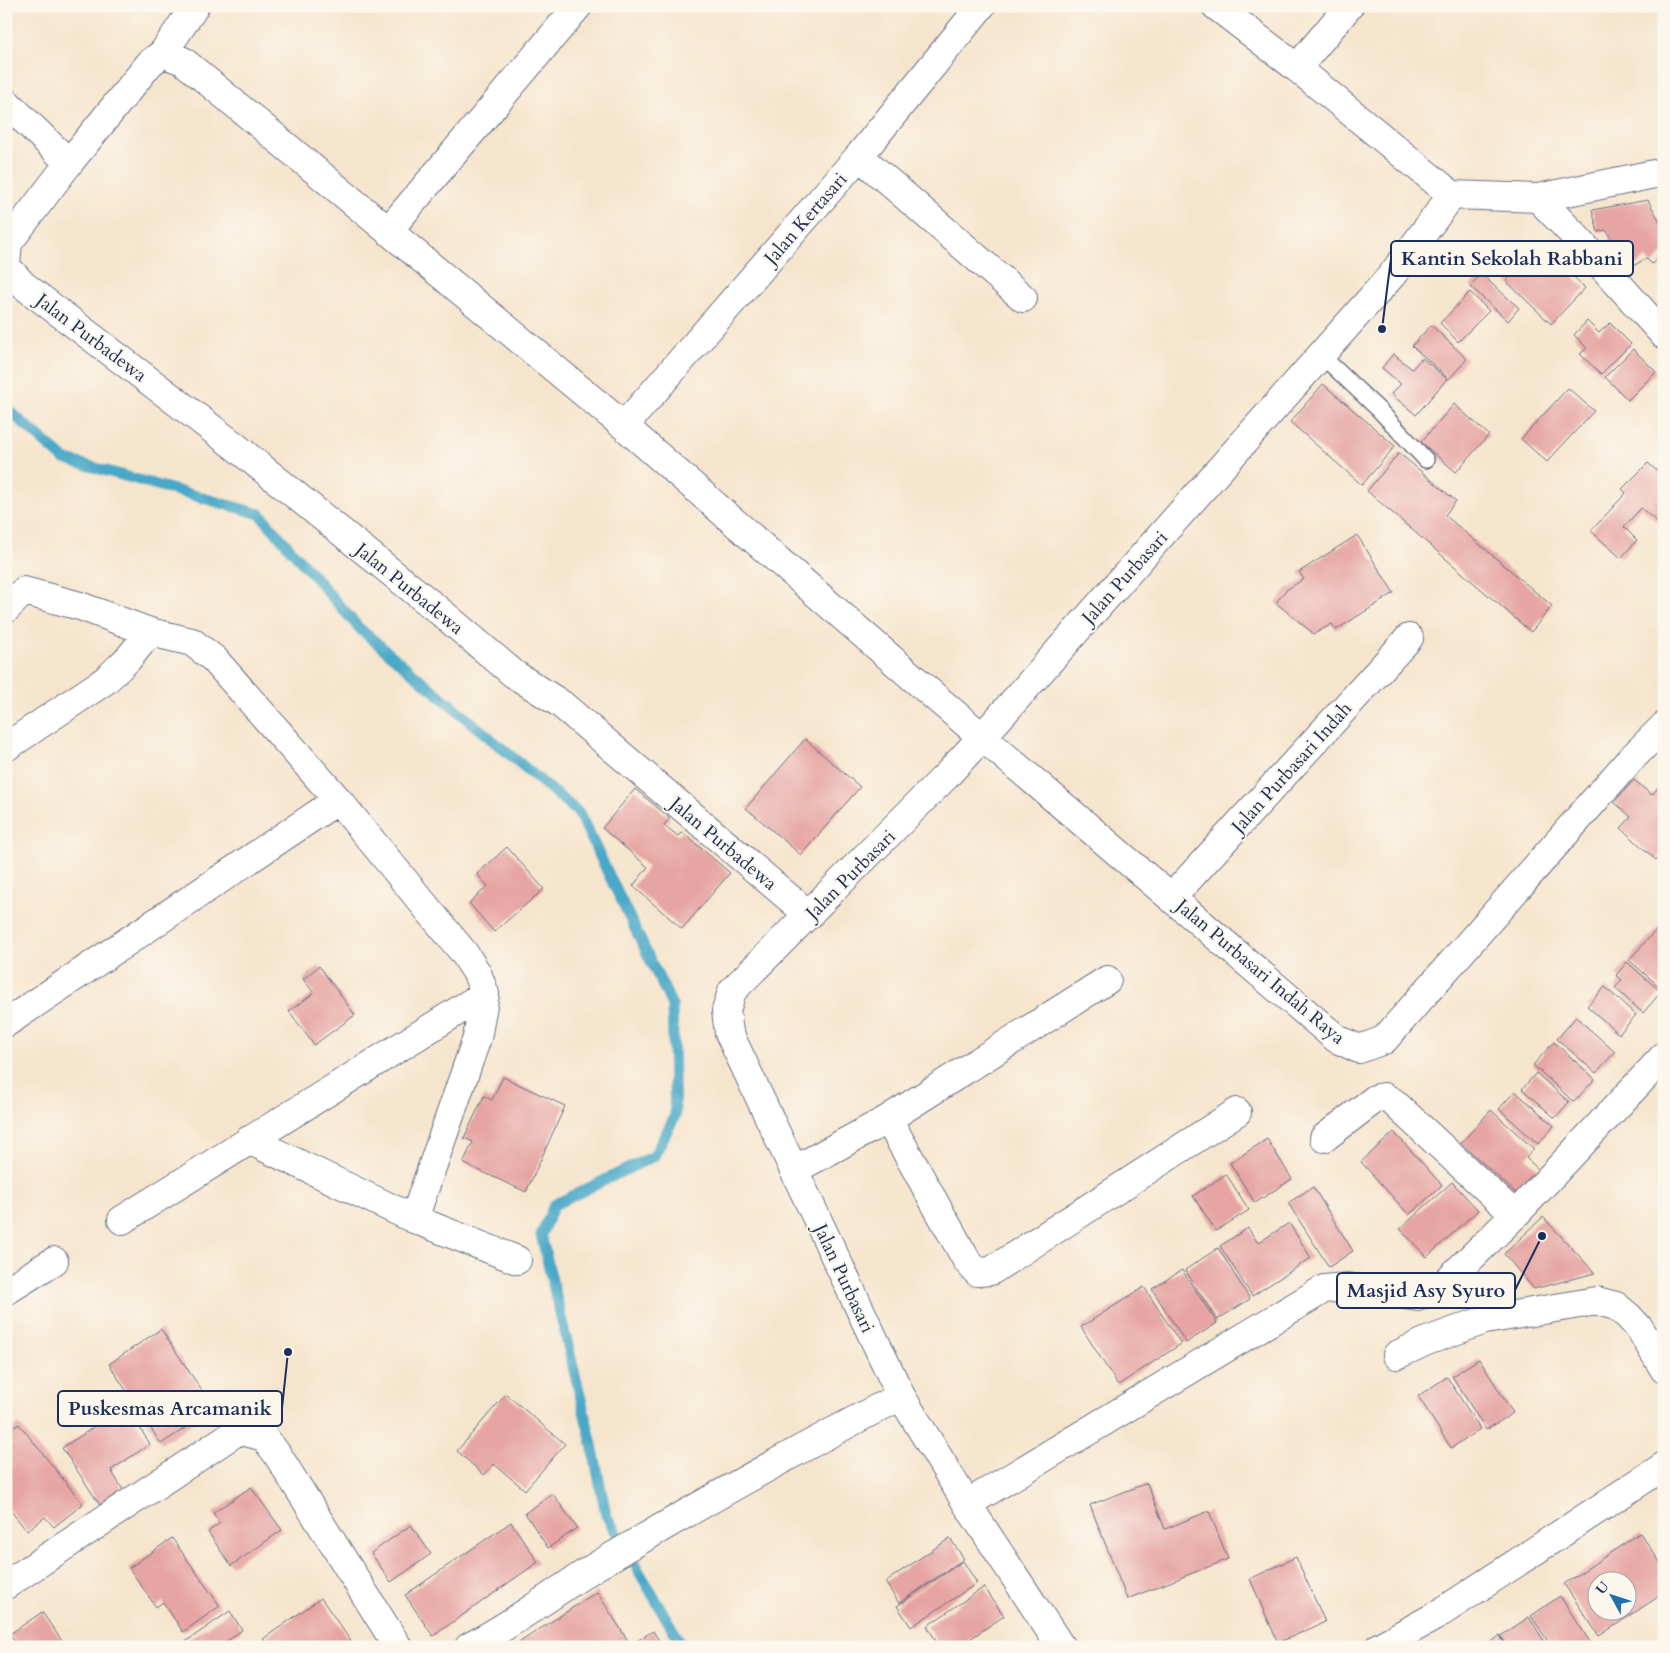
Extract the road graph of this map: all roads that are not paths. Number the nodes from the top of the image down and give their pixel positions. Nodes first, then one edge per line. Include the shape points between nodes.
1 (195, 6) edge
2 (578, 6) edge
3 (981, 6) edge
4 (1216, 6) edge
5 (1349, 6) edge
6 (163, 53) junction
7 (1297, 68) junction
8 (6, 102) edge
9 (859, 156) junction
10 (69, 163) junction
11 (1664, 172) edge
12 (1452, 196) junction
13 (1538, 198) junction
14 (388, 231) junction
15 (6, 265) edge
16 (1023, 298) dead end
17 (1664, 334) edge
18 (1321, 356) junction
19 (624, 426) junction
20 (1426, 460) dead end
21 (12, 592) edge
22 (150, 632) junction
23 (1409, 638) dead end
24 (1664, 726) edge
25 (983, 736) junction
26 (6, 747) edge
27 (338, 800) junction
28 (1172, 897) junction
29 (809, 915) junction
30 (1107, 980) dead end
31 (485, 994) junction
32 (6, 1023) edge
33 (1664, 1056) edge
34 (1237, 1112) dead end
35 (888, 1119) junction
36 (1324, 1138) dead end
37 (249, 1140) junction
38 (794, 1170) junction
39 (1515, 1215) junction
40 (414, 1219) junction
41 (122, 1220) dead end
42 (517, 1260) dead end
43 (54, 1261) dead end
44 (6, 1291) edge
45 (1397, 1355) dead end
46 (1664, 1368) edge
47 (901, 1396) junction
48 (1664, 1466) edge
49 (967, 1504) junction
50 (6, 1585) edge
51 (398, 1647) edge
52 (469, 1647) edge
53 (1061, 1647) edge
54 (1379, 1647) edge

1 - 6 street, Jalan Purbadewa
2 - 14 street
3 - 9 street, Jalan Kertasari
4 - 7 street
5 - 7 street
6 - 10 street, Jalan Purbadewa via 150,63
6 - 14 street, Jalan Purbasari Indah Raya via 183,61
7 - 12 street
8 - 10 street
9 - 16 street
9 - 19 street, Jalan Kertasari
10 - 15 street, Jalan Purbadewa via 8,243
11 - 13 street
12 - 13 street
12 - 18 street, Jalan Purbasari via 1392,275
13 - 17 street
14 - 19 street, Jalan Purbasari Indah Raya
15 - 29 street, Jalan Purbadewa via 23,286 236,447 514,674 562,704
18 - 20 lane
18 - 25 street, Jalan Purbasari
19 - 25 street, Jalan Purbasari Indah Raya
21 - 22 street via 80,606
22 - 26 street via 106,680
22 - 27 street via 192,642 214,659
23 - 28 street, Jalan Purbasari Indah
24 - 28 street, Jalan Purbasari Indah Raya via 1629,761 1384,1040 1360,1049 1337,1039
25 - 28 street, Jalan Purbasari Indah Raya
25 - 29 street, Jalan Purbasari
27 - 31 street via 464,953
27 - 32 street
29 - 38 street, Jalan Purbasari via 732,990 726,1011 729,1033
30 - 35 street
31 - 37 street
31 - 40 street via 477,1038
33 - 39 street
34 - 35 street via 991,1271 978,1272 967,1261
35 - 38 street
36 - 39 street via 1375,1099 1384,1097
37 - 40 street
37 - 41 street
38 - 47 street, Jalan Purbasari
39 - 49 street via 1443,1285 1418,1297 1347,1287 1324,1289
40 - 42 street
43 - 44 street
45 - 46 street via 1485,1320 1598,1301 1616,1306 1628,1316
47 - 49 street, Jalan Purbasari
47 - 52 street via 660,1529
48 - 54 street via 1434,1617
49 - 53 street, Jalan Purbasari
50 - 51 street via 239,1430 264,1437 273,1448

